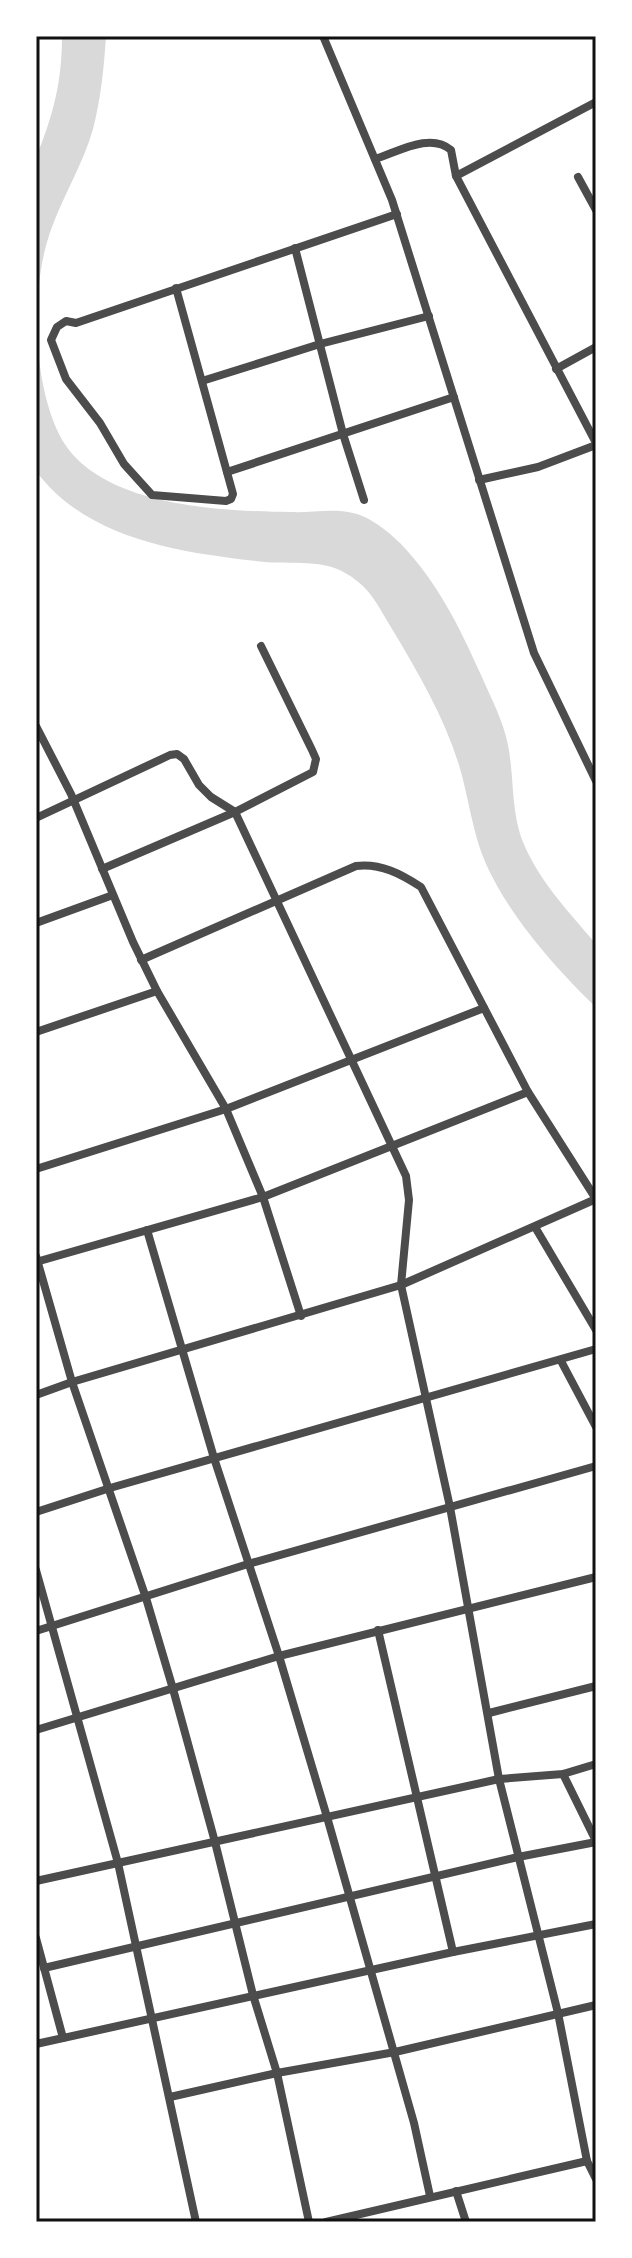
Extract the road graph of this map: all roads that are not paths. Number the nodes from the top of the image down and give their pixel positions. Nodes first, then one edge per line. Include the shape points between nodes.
1 (323, 36) edge
2 (596, 102) edge
3 (375, 159) junction
4 (456, 176) junction
5 (578, 177) dead end
6 (596, 210) edge
7 (397, 214) junction
8 (295, 248) junction
9 (176, 288) junction
10 (429, 316) junction
11 (320, 344) junction
12 (596, 347) edge
13 (556, 369) junction
14 (202, 381) junction
15 (454, 397) junction
16 (343, 434) junction
17 (596, 444) edge
18 (227, 472) junction
19 (479, 480) junction
20 (364, 500) dead end
21 (261, 646) dead end
22 (36, 726) edge
23 (596, 781) edge
24 (74, 802) junction
25 (235, 812) junction
26 (36, 818) edge
27 (102, 869) junction
28 (113, 895) junction
29 (277, 900) junction
30 (36, 923) edge
31 (141, 960) junction
32 (157, 991) junction
33 (484, 1008) junction
34 (36, 1032) edge
35 (351, 1060) junction
36 (528, 1092) junction
37 (226, 1109) junction
38 (391, 1145) junction
39 (36, 1169) edge
40 (263, 1197) junction
41 (535, 1227) junction
42 (147, 1230) junction
43 (37, 1260) edge
44 (401, 1285) junction
45 (301, 1316) junction
46 (596, 1330) edge
47 (184, 1348) junction
48 (596, 1349) edge
49 (561, 1361) junction
50 (72, 1382) junction
51 (36, 1395) edge
52 (428, 1398) junction
53 (596, 1427) edge
54 (214, 1458) junction
55 (596, 1466) edge
56 (110, 1488) junction
57 (450, 1507) junction
58 (36, 1512) edge
59 (248, 1564) junction
60 (36, 1570) edge
61 (596, 1577) edge
62 (146, 1598) junction
63 (467, 1609) junction
64 (53, 1626) junction
65 (378, 1630) junction
66 (36, 1631) edge
67 (279, 1656) junction
68 (596, 1686) edge
69 (173, 1689) junction
70 (489, 1713) junction
71 (76, 1716) junction
72 (36, 1730) edge
73 (596, 1764) edge
74 (563, 1774) junction
75 (499, 1779) junction
76 (416, 1797) junction
77 (327, 1817) junction
78 (596, 1841) edge
79 (215, 1842) junction
80 (518, 1857) junction
81 (118, 1863) junction
82 (435, 1878) junction
83 (36, 1881) edge
84 (349, 1897) junction
85 (235, 1924) junction
86 (596, 1924) edge
87 (537, 1935) junction
88 (36, 1938) edge
89 (137, 1945) junction
90 (453, 1952) junction
91 (44, 1968) junction
92 (370, 1971) junction
93 (253, 1995) junction
94 (596, 2005) edge
95 (558, 2013) junction
96 (153, 2017) junction
97 (63, 2038) junction
98 (36, 2044) edge
99 (395, 2052) junction
100 (277, 2073) junction
101 (170, 2097) junction
102 (587, 2161) junction
103 (596, 2179) edge
104 (456, 2191) junction
105 (430, 2196) junction
106 (196, 2222) edge
107 (309, 2222) edge
108 (326, 2222) edge
109 (466, 2222) edge

1 - 3 street
2 - 4 street
3 - 4 street via 436,141 451,150
3 - 7 street
4 - 13 street
5 - 6 street
7 - 8 street
7 - 10 street
8 - 9 street
8 - 11 street
9 - 14 street
9 - 18 street via 76,323 66,321 51,340 66,379 124,464 152,495 226,501 233,494
10 - 11 street
10 - 15 street
11 - 14 street
11 - 16 street
12 - 13 street
13 - 17 street
14 - 18 street
15 - 16 street
15 - 19 street
16 - 18 street
16 - 20 street
17 - 19 street via 538,467
19 - 23 street via 534,653
21 - 25 street via 316,766
22 - 24 street
24 - 25 street via 177,754 205,791
24 - 26 street
24 - 27 street
25 - 27 street
25 - 29 street
27 - 28 street
28 - 30 street
28 - 31 street
29 - 31 street
29 - 33 street via 356,866 368,864 400,874 421,887
29 - 35 street
31 - 32 street
32 - 34 street
32 - 37 street
33 - 35 street
33 - 36 street
35 - 37 street
35 - 38 street
36 - 38 street
36 - 41 street via 596,1199
37 - 39 street
37 - 40 street
38 - 40 street
38 - 44 street via 409,1192
40 - 42 street
40 - 45 street
41 - 44 street
41 - 46 street
42 - 43 street
42 - 47 street
43 - 50 street
44 - 45 street
44 - 52 street
45 - 47 street
47 - 50 street
47 - 54 street
48 - 49 street
49 - 52 street
49 - 53 street
50 - 51 street
50 - 56 street
52 - 54 street
52 - 57 street
54 - 56 street
54 - 59 street
55 - 57 street
56 - 58 street
56 - 62 street
57 - 59 street
57 - 63 street
59 - 62 street
59 - 67 street
60 - 64 street
61 - 63 street
62 - 64 street
62 - 69 street
63 - 65 street
63 - 70 street
64 - 66 street
64 - 71 street
65 - 67 street
65 - 76 street
67 - 69 street
67 - 77 street
68 - 70 street
69 - 71 street
69 - 79 street
70 - 75 street
71 - 72 street
71 - 81 street
73 - 74 street
74 - 75 street
74 - 78 street
75 - 76 street
75 - 80 street
76 - 77 street
76 - 82 street
77 - 79 street
77 - 84 street
78 - 80 street
79 - 81 street
79 - 85 street
80 - 82 street
80 - 87 street
81 - 83 street
81 - 89 street
82 - 84 street
82 - 90 street
84 - 85 street
84 - 92 street
85 - 89 street
85 - 93 street
86 - 87 street
87 - 90 street
87 - 95 street
88 - 91 street
89 - 91 street
89 - 96 street
90 - 92 street
91 - 97 street
92 - 93 street
92 - 99 street
93 - 96 street
93 - 100 street
94 - 95 street
95 - 99 street
95 - 102 street
96 - 97 street
96 - 101 street
97 - 98 street
99 - 100 street
99 - 105 street
100 - 101 street
100 - 107 street
101 - 106 street
102 - 103 street
102 - 104 street
104 - 105 street
104 - 109 street
105 - 108 street

